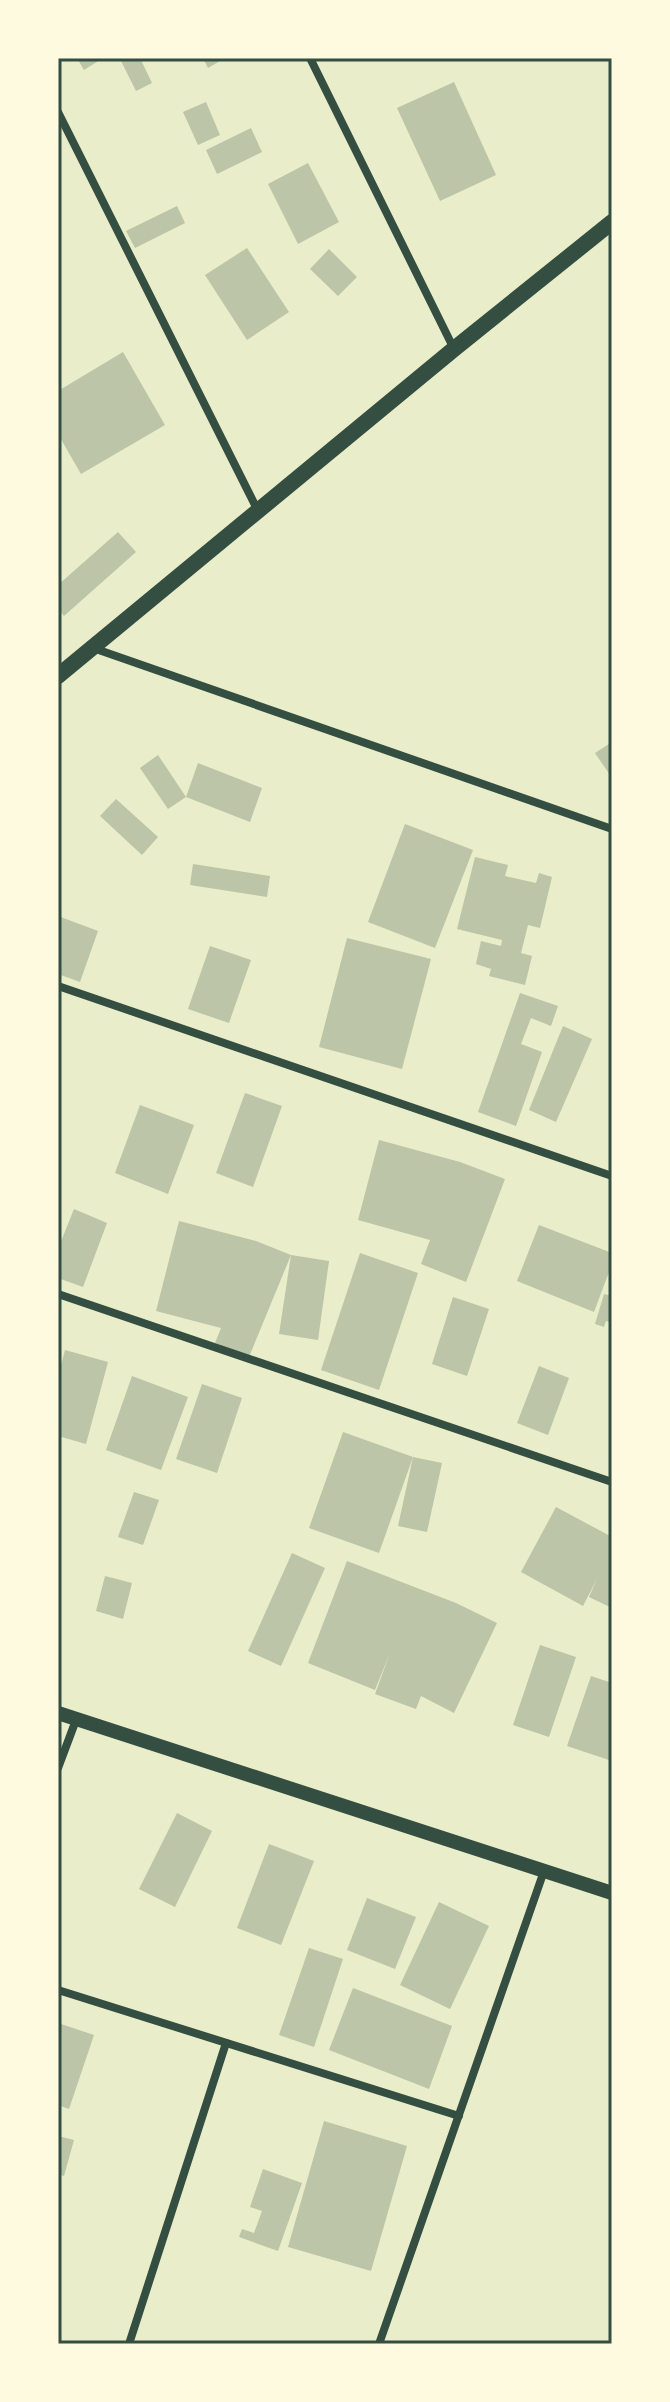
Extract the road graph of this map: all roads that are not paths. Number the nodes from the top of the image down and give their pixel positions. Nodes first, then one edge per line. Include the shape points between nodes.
1 (310, 58) edge
2 (58, 112) edge
3 (612, 222) edge
4 (454, 349) junction
5 (258, 511) junction
6 (92, 648) junction
7 (58, 676) edge
8 (612, 829) edge
9 (58, 986) edge
10 (612, 1176) edge
11 (58, 1294) edge
12 (612, 1482) edge
13 (58, 1713) edge
14 (76, 1720) junction
15 (58, 1768) edge
16 (544, 1871) junction
17 (612, 1893) edge
18 (58, 1990) edge
19 (226, 2043) junction
20 (459, 2116) junction
21 (129, 2344) edge
22 (379, 2344) edge

1 - 4 street
2 - 5 street
3 - 4 main road
4 - 5 main road
5 - 6 main road
6 - 7 main road
6 - 8 street
9 - 10 street
11 - 12 street
13 - 14 street
14 - 15 street
14 - 16 street
16 - 17 street
16 - 20 street
18 - 19 street
19 - 20 street
19 - 21 street
20 - 22 street

